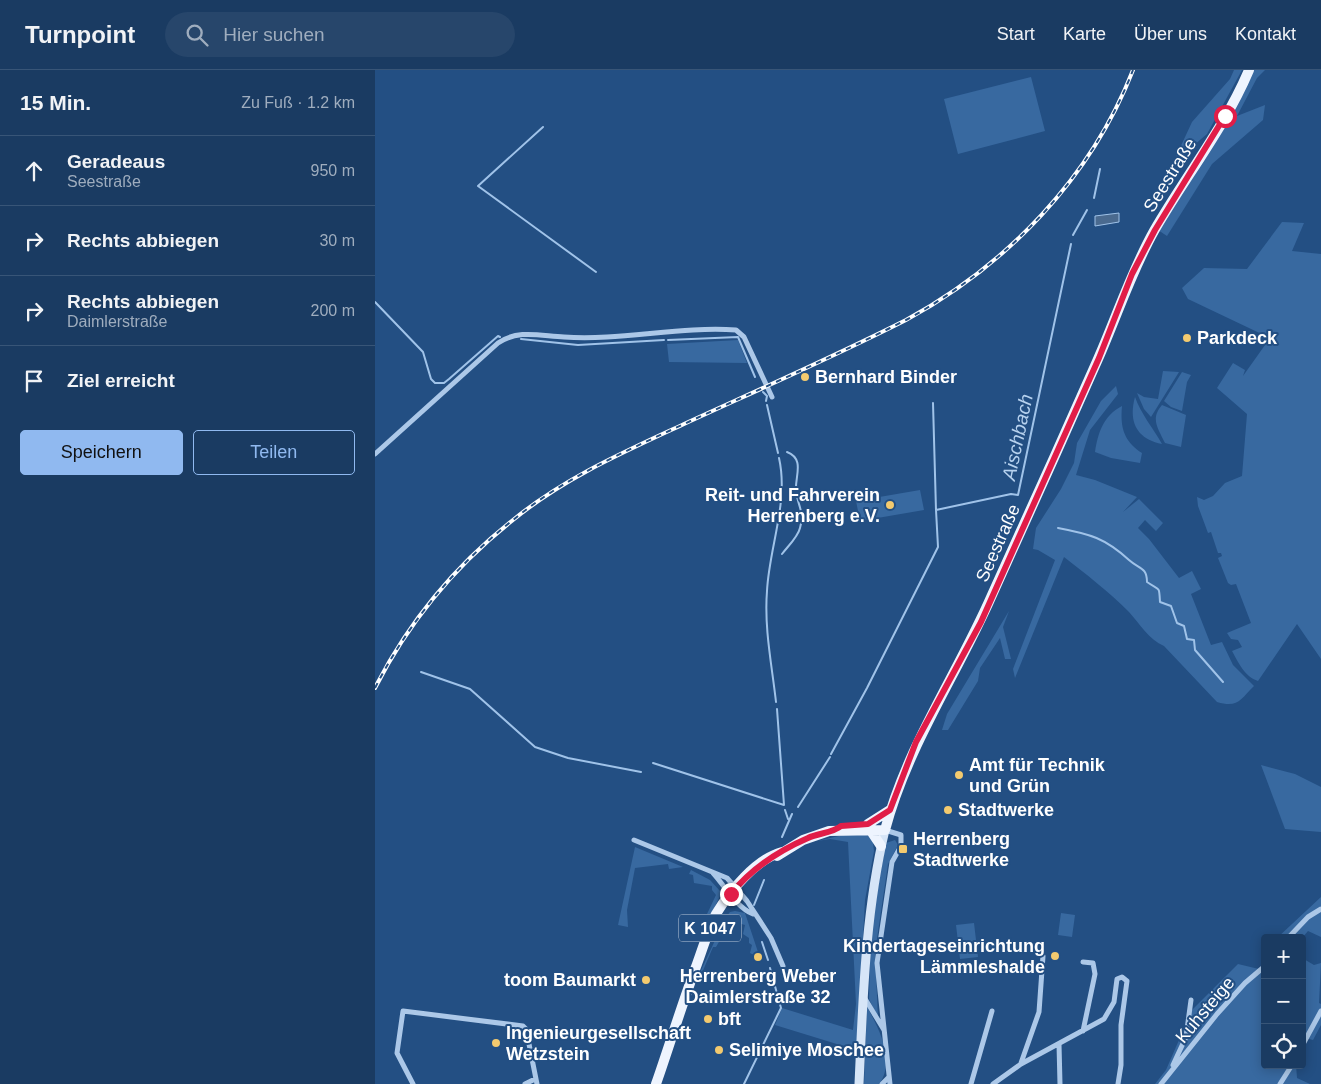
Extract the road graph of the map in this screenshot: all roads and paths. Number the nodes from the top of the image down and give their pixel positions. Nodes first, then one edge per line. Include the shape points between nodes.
1 (1249, 70) edge
2 (772, 396) dead end
3 (375, 454) edge
4 (890, 810) junction
5 (869, 828) junction
6 (885, 830) junction
7 (634, 840) dead end
8 (881, 846) junction
9 (735, 893) junction
10 (1321, 909) edge
11 (1292, 934) edge
12 (1043, 956) dead end
13 (1083, 962) dead end
14 (783, 966) dead end
15 (1261, 969) edge
16 (863, 995) junction
17 (1191, 1000) dead end
18 (992, 1011) dead end
19 (1321, 1011) edge
20 (884, 1030) junction
21 (1083, 1030) junction
22 (1306, 1039) edge
23 (1059, 1044) junction
24 (1021, 1064) junction
25 (1289, 1069) edge
26 (1169, 1075) junction
27 (889, 1077) junction
28 (536, 1082) edge
29 (997, 1083) edge
30 (413, 1084) edge
31 (525, 1084) edge
32 (656, 1084) edge
33 (859, 1084) edge
34 (881, 1084) edge
35 (890, 1084) edge
36 (971, 1084) edge
37 (1060, 1084) edge
38 (1118, 1084) edge
39 (1161, 1084) edge
40 (1280, 1084) edge

1 - 4 main road, Seestraße via 1132,274 1099,358 981,622 916,742
2 - 3 street via 744,337 736,330 587,339 523,334 507,336
4 - 5 main road
4 - 6 main road, Seestraße
5 - 6 main road, K 1047
5 - 8 main road
5 - 9 main road, K 1047 via 816,834 774,854
6 - 8 main road, Seestraße
6 - 20 street via 901,836 901,846 892,862 877,963
7 - 9 street via 723,876
8 - 16 main road, Seestraße via 871,906
9 - 14 street via 771,938
9 - 32 main road, K 1047 via 712,923
10 - 11 street
12 - 24 street via 1039,1012
13 - 21 street via 1093,963 1095,974
15 - 26 street, Kuhsteige via 1217,1014
16 - 20 street
16 - 33 main road, Seestraße
17 - 26 street via 1187,1037
18 - 36 street
19 - 22 street
20 - 27 street
21 - 23 street
21 - 38 street via 1109,1013 1117,980 1125,978
23 - 24 street
23 - 37 street
24 - 29 street
25 - 40 street
26 - 39 street
27 - 34 street
27 - 35 street
28 - 30 street via 523,1026 403,1011 397,1054
28 - 31 street

